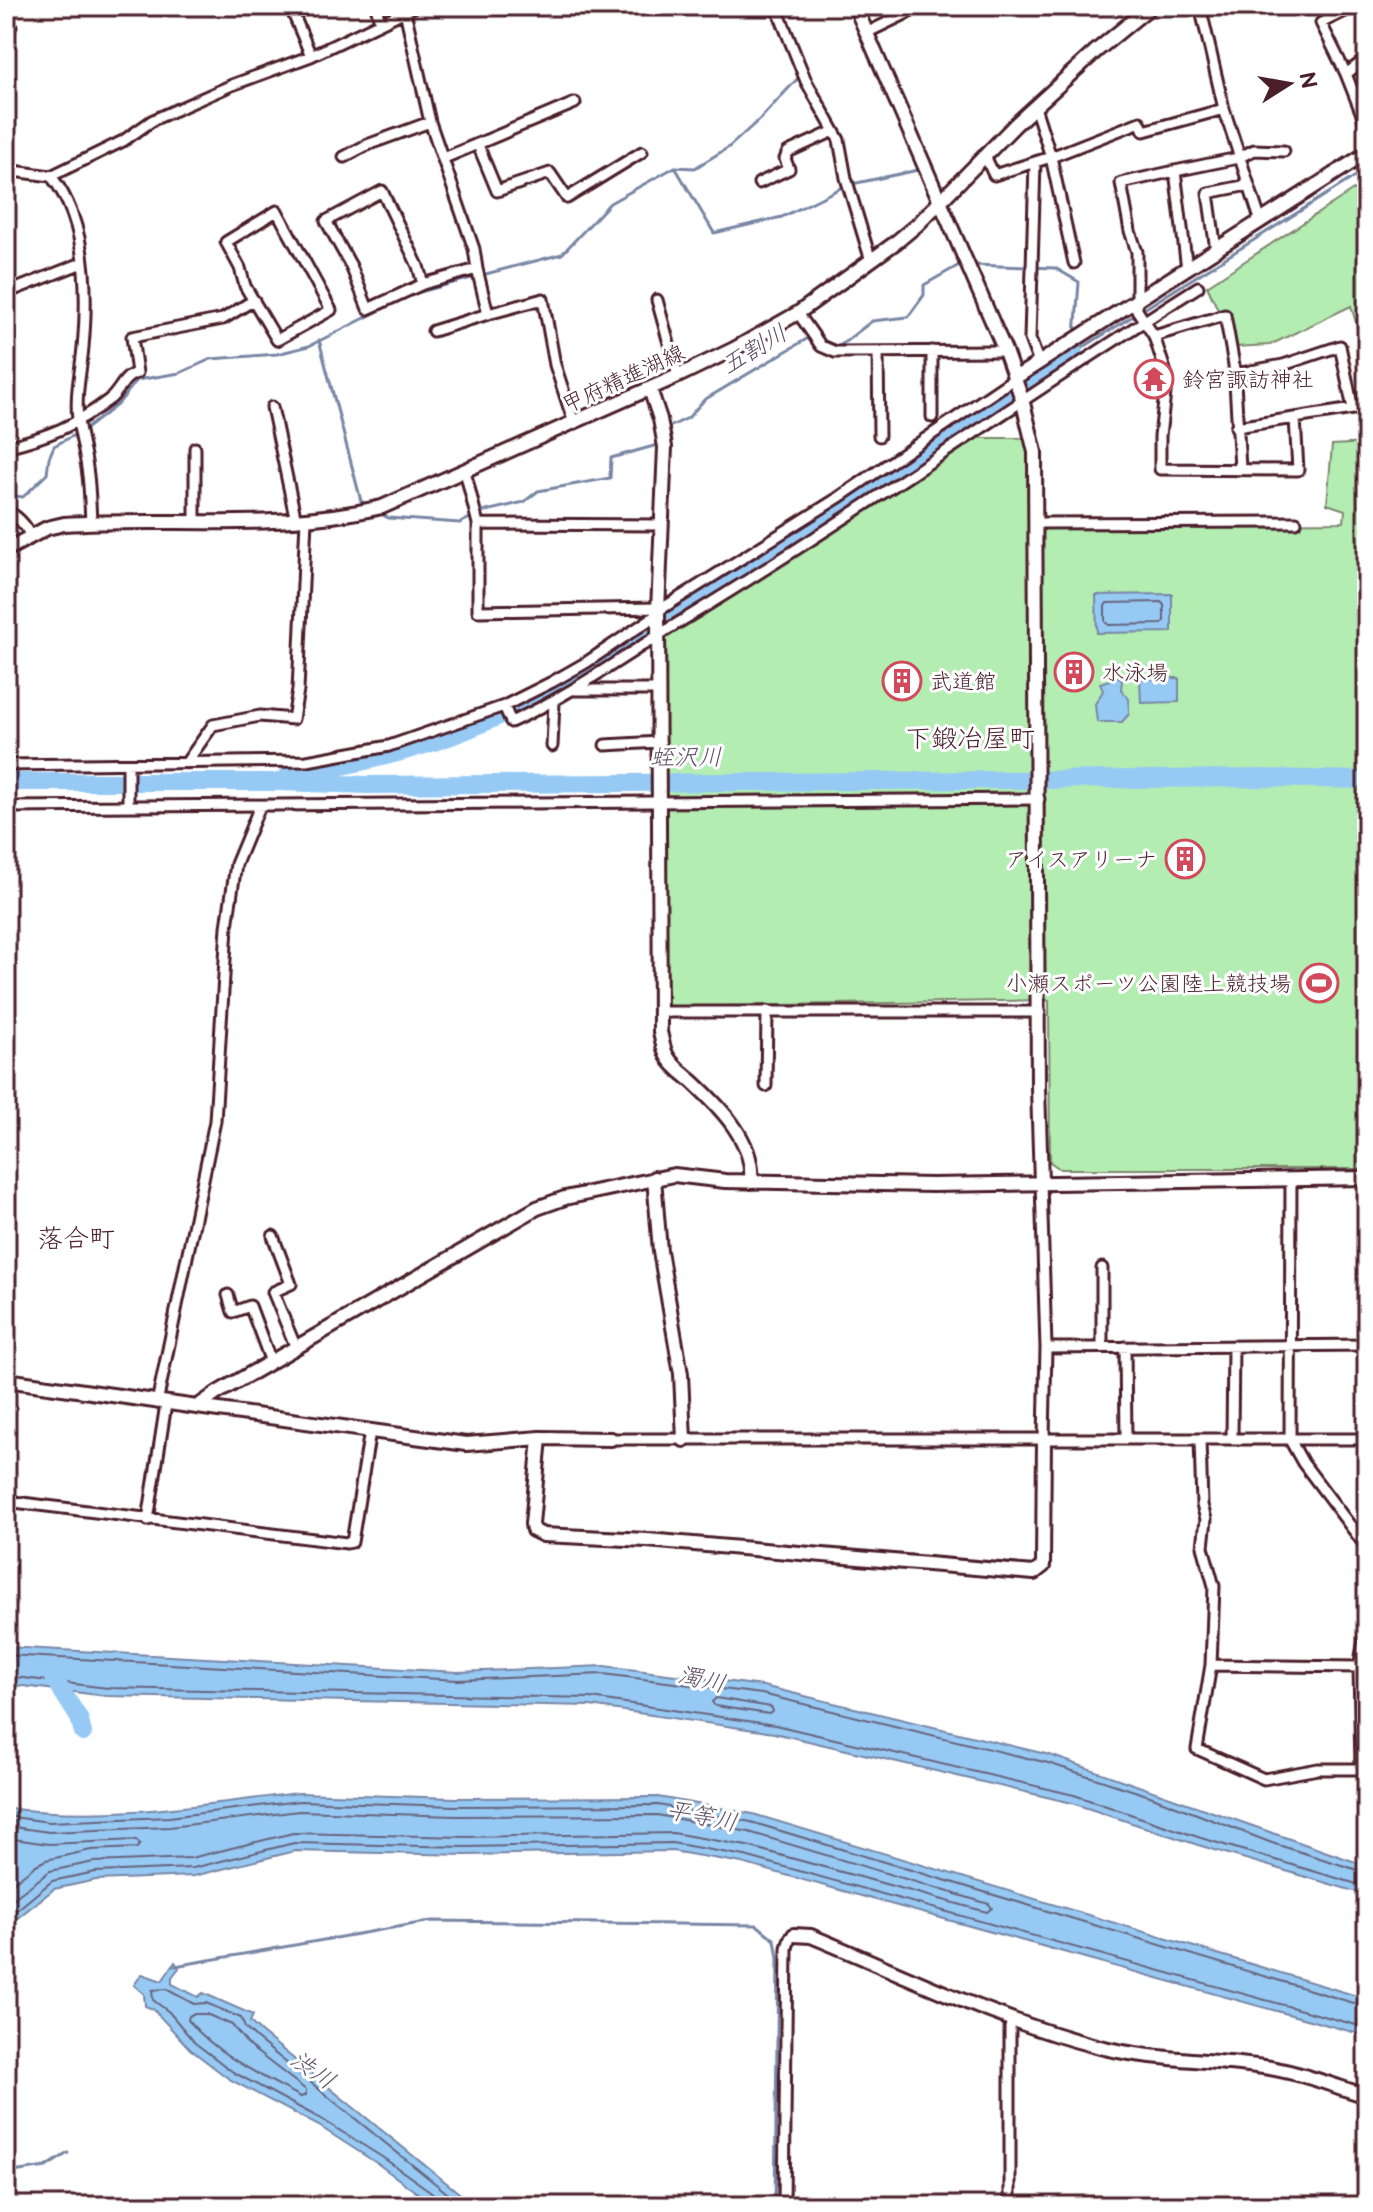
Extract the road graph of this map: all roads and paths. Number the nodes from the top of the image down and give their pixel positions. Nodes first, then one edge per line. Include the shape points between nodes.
1 (290, 6) edge
2 (376, 6) edge
3 (416, 6) edge
4 (776, 6) edge
5 (855, 6) edge
6 (922, 6) edge
7 (1151, 6) edge
8 (1200, 6) edge
9 (1355, 6) edge
10 (405, 11) junction
11 (380, 22) junction
12 (866, 33) junction
13 (311, 56) junction
14 (1367, 58) edge
15 (1346, 74) junction
16 (575, 103) dead end
17 (1035, 107) junction
18 (1224, 109) junction
19 (430, 122) junction
20 (1366, 122) edge
21 (834, 131) junction
22 (478, 145) junction
23 (1284, 151) dead end
24 (642, 152) dead end
25 (1367, 153) edge
26 (985, 156) junction
27 (344, 157) dead end
28 (1051, 157) junction
29 (444, 158) junction
30 (1238, 158) junction
31 (1035, 162) junction
32 (6, 170) edge
33 (1175, 171) junction
34 (51, 176) junction
35 (759, 183) dead end
36 (1248, 185) junction
37 (938, 203) junction
38 (1261, 222) junction
39 (1216, 250) junction
40 (871, 261) junction
41 (82, 263) junction
42 (1074, 263) dead end
43 (477, 269) junction
44 (1187, 269) junction
45 (423, 284) junction
46 (1198, 287) dead end
47 (6, 293) edge
48 (254, 300) junction
49 (657, 300) dead end
50 (1140, 312) junction
51 (798, 313) junction
52 (488, 314) junction
53 (433, 331) dead end
54 (1154, 336) junction
55 (932, 351) junction
56 (1005, 351) junction
57 (878, 352) junction
58 (1039, 363) junction
59 (1235, 374) junction
60 (678, 376) junction
61 (650, 389) junction
62 (1019, 389) junction
63 (272, 407) dead end
64 (932, 417) dead end
65 (1295, 418) junction
66 (78, 421) junction
67 (574, 423) junction
68 (1236, 427) junction
69 (879, 436) dead end
70 (6, 447) edge
71 (195, 448) dead end
72 (1240, 468) junction
73 (465, 471) junction
74 (838, 498) junction
75 (6, 511) edge
76 (850, 515) junction
77 (195, 521) junction
78 (301, 521) junction
79 (1296, 522) dead end
80 (91, 523) junction
81 (477, 523) junction
82 (1037, 523) junction
83 (661, 525) junction
84 (31, 536) junction
85 (6, 550) edge
86 (658, 612) junction
87 (659, 634) junction
88 (575, 690) junction
89 (659, 690) junction
90 (554, 702) junction
91 (504, 706) junction
92 (660, 742) junction
93 (605, 745) dead end
94 (552, 746) dead end
95 (186, 763) junction
96 (6, 765) edge
97 (128, 767) junction
98 (1039, 795) junction
99 (660, 796) junction
100 (128, 802) junction
101 (260, 806) junction
102 (6, 807) edge
103 (767, 1011) junction
104 (659, 1012) junction
105 (1040, 1012) junction
106 (766, 1086) dead end
107 (654, 1178) junction
108 (1367, 1178) edge
109 (1291, 1179) junction
110 (751, 1182) junction
111 (1041, 1182) junction
112 (273, 1236) dead end
113 (1102, 1268) dead end
114 (228, 1295) dead end
115 (1367, 1345) edge
116 (1233, 1346) junction
117 (1102, 1347) junction
118 (1125, 1347) junction
119 (1289, 1347) junction
120 (296, 1348) junction
121 (1046, 1348) junction
122 (271, 1362) junction
123 (6, 1380) edge
124 (161, 1404) junction
125 (197, 1407) junction
126 (370, 1431) junction
127 (540, 1438) junction
128 (1044, 1438) junction
129 (1232, 1438) junction
130 (611, 1439) joint
131 (1126, 1439) junction
132 (1200, 1439) junction
133 (1367, 1439) edge
134 (684, 1440) junction
135 (1290, 1440) junction
136 (6, 1501) edge
137 (148, 1520) junction
138 (1367, 1548) edge
139 (1367, 1624) edge
140 (1211, 1665) junction
141 (1359, 1667) junction
142 (1364, 1769) edge
143 (794, 1935) joint
144 (1012, 2020) junction
145 (1367, 2096) edge
146 (784, 2206) edge
147 (1010, 2206) edge

1 - 13 street
2 - 11 street
3 - 10 street
4 - 21 street via 806,81
5 - 12 street
6 - 12 street
7 - 17 street, 甲府精進湖線
8 - 18 street
9 - 15 street via 1321,23
10 - 11 street
10 - 19 street
11 - 13 street
12 - 37 street
13 - 34 street via 153,120
14 - 15 street
15 - 20 street
16 - 22 street
17 - 26 street, 甲府精進湖線
17 - 28 street
18 - 28 street via 1144,131 1140,122
18 - 30 street
19 - 27 street
19 - 29 street
21 - 35 street via 788,152 789,169
21 - 40 street
22 - 24 street via 497,191 550,173 567,198
22 - 29 street
23 - 30 street via 1254,150
25 - 38 street
26 - 31 street via 994,175
26 - 37 street, 甲府精進湖線
28 - 31 street
28 - 42 street
29 - 43 street
30 - 33 street
30 - 36 street
31 - 58 street via 1030,339
32 - 34 street
33 - 44 street
33 - 50 street via 1121,183 1137,252
34 - 41 street via 70,210
36 - 38 street
36 - 39 street via 1208,193
37 - 40 street, 甲府精進湖線
37 - 56 street
38 - 39 street
39 - 44 street
40 - 51 street, 甲府精進湖線
41 - 47 street
41 - 66 street via 85,315
43 - 45 street
43 - 52 street
44 - 50 street
45 - 45 street via 368,309 326,221 382,191
46 - 50 street
48 - 48 street via 226,242 277,211 331,310 277,340
48 - 66 street via 223,319 132,337 137,373 129,375 114,397
49 - 60 street
50 - 54 street
50 - 58 street via 1081,335
50 - 62 street
51 - 57 street via 821,346 835,352
51 - 60 street, 甲府精進湖線
52 - 53 street
52 - 67 street via 543,299 555,365
54 - 59 street via 1225,315
54 - 72 street via 1167,376 1160,469
55 - 56 street
55 - 57 street
55 - 64 street
56 - 62 street
57 - 69 street
58 - 62 street
59 - 65 street via 1340,346 1353,409
59 - 68 street
60 - 61 street, 甲府精進湖線
61 - 67 street, 甲府精進湖線
61 - 83 street via 664,442
62 - 74 street
62 - 76 street
62 - 82 street via 1035,452
63 - 78 street
65 - 68 street
65 - 72 street via 1298,470
66 - 70 street via 52,436
66 - 80 street
67 - 73 street, 甲府精進湖線
68 - 72 street
71 - 77 street
73 - 78 street, 甲府精進湖線 via 382,507
73 - 81 street
74 - 76 street
74 - 86 street
75 - 84 street
76 - 87 street
77 - 78 street, 甲府精進湖線
77 - 80 street, 甲府精進湖線
78 - 95 street via 293,719 260,716 213,725
79 - 82 street
80 - 84 street, 甲府精進湖線 via 64,524
81 - 83 street
81 - 86 street via 478,611
82 - 98 street
83 - 86 street
84 - 85 street, 甲府精進湖線
86 - 87 street
86 - 91 street via 587,662
87 - 88 street
87 - 89 street
88 - 89 street
88 - 90 street
89 - 92 street
90 - 91 street via 511,722
90 - 94 street
91 - 95 street via 403,742 335,757
92 - 93 street
92 - 99 street
95 - 97 street
96 - 97 street
97 - 100 street
98 - 99 street
98 - 105 street
99 - 101 street
99 - 104 street
100 - 101 street
100 - 102 street
101 - 124 street via 236,864 215,1121
103 - 104 street
103 - 105 street
103 - 106 street
104 - 110 street via 667,1055 738,1133 753,1166
105 - 111 street
107 - 110 street via 684,1175
107 - 120 street via 537,1208
107 - 134 street via 660,1251 681,1374
108 - 109 street
109 - 111 street
109 - 119 street
110 - 111 street
111 - 121 street
112 - 120 street via 291,1284 273,1292
113 - 117 street
114 - 122 street via 233,1312 250,1306
115 - 119 street
116 - 118 street
116 - 119 street
116 - 129 street
117 - 118 street
117 - 121 street
118 - 131 street
119 - 135 street
120 - 122 street
121 - 128 street
122 - 125 street
123 - 124 street
124 - 125 street
124 - 137 street
125 - 126 street
126 - 127 street via 466,1444
126 - 137 street via 352,1542
127 - 128 street via 532,1524 543,1535 1034,1573 1043,1566
127 - 130 street
128 - 131 street
128 - 134 street
129 - 132 street
129 - 135 street
130 - 134 street
131 - 132 street
132 - 140 street via 1203,1547 1214,1586
133 - 135 street
135 - 138 street
136 - 137 street
139 - 141 street
140 - 141 street
140 - 142 street via 1197,1749 1264,1779 1318,1769
141 - 142 street
143 - 144 street via 811,1936
143 - 146 street via 787,1948
144 - 145 street via 1110,2050 1258,2066
144 - 147 street

